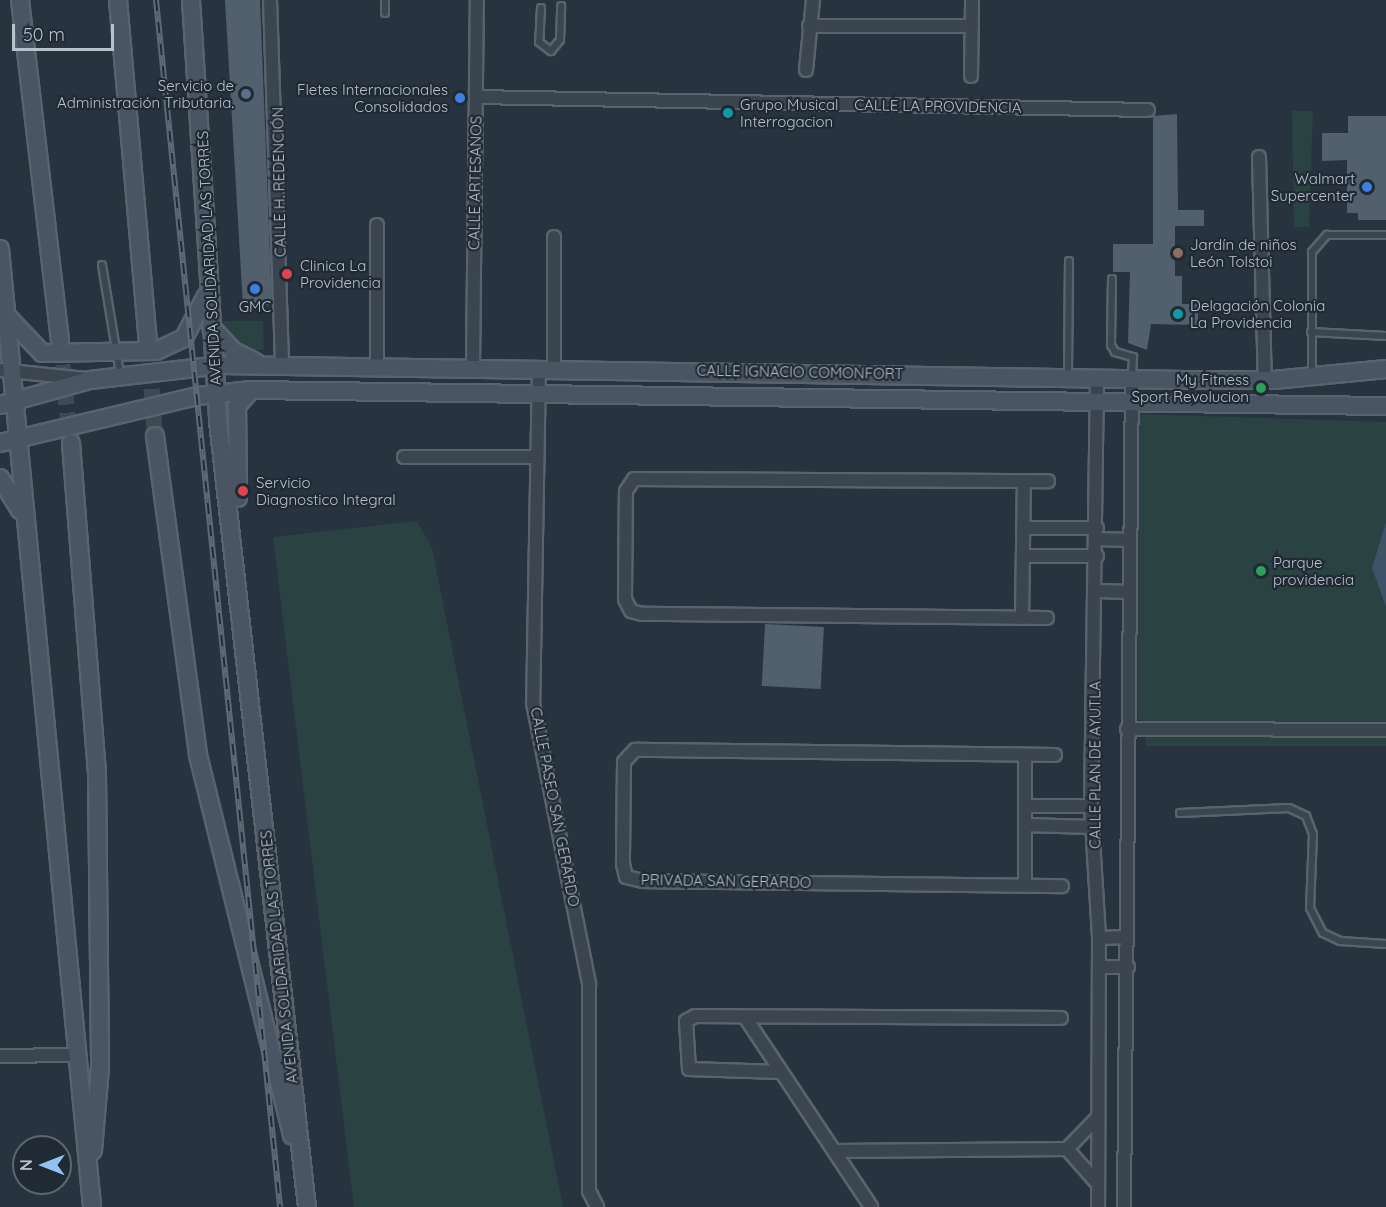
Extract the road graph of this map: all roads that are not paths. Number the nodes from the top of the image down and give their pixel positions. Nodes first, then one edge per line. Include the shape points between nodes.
1 (20, 0) edge
2 (118, 0) edge
3 (190, 0) edge
4 (270, 0) edge
5 (385, 0) edge
6 (477, 0) edge
7 (813, 0) edge
8 (972, 0) edge
9 (561, 6) dead end
10 (541, 8) dead end
11 (385, 13) dead end
12 (809, 26) junction
13 (972, 26) junction
14 (806, 70) dead end
15 (971, 76) dead end
16 (476, 97) junction
17 (1148, 110) dead end
18 (1259, 157) dead end
19 (377, 225) dead end
20 (1386, 235) edge
21 (554, 237) dead end
22 (0, 249) edge
23 (1069, 261) dead end
24 (102, 265) dead end
25 (1112, 279) dead end
26 (208, 290) junction
27 (7, 316) junction
28 (210, 325) junction
29 (1311, 333) junction
30 (1386, 336) edge
31 (60, 341) tunnel mouth
32 (148, 341) tunnel mouth
33 (117, 355) junction
34 (262, 364) junction
35 (282, 364) junction
36 (377, 364) junction
37 (214, 365) junction
38 (473, 367) junction
39 (546, 368) junction
40 (1386, 369) edge
41 (6, 370) edge
42 (1068, 375) junction
43 (121, 376) junction
44 (1097, 376) junction
45 (1312, 376) junction
46 (1132, 378) junction
47 (90, 380) junction
48 (1265, 380) junction
49 (251, 390) junction
50 (216, 393) junction
51 (539, 393) junction
52 (1097, 402) junction
53 (1131, 402) junction
54 (8, 403) edge
55 (1386, 406) edge
56 (155, 436) tunnel mouth
57 (18, 438) junction
58 (0, 443) edge
59 (71, 443) tunnel mouth
60 (404, 457) dead end
61 (537, 457) junction
62 (0, 478) edge
63 (1024, 481) junction
64 (1048, 481) dead end
65 (23, 515) junction
66 (1024, 528) junction
67 (1097, 534) junction
68 (234, 540) junction
69 (1129, 540) junction
70 (1023, 556) junction
71 (1097, 556) junction
72 (1097, 591) junction
73 (1129, 592) junction
74 (1022, 618) junction
75 (1047, 618) dead end
76 (1127, 729) junction
77 (1386, 730) edge
78 (1025, 754) junction
79 (1055, 755) dead end
80 (1026, 806) junction
81 (1092, 806) junction
82 (1180, 813) dead end
83 (1026, 825) junction
84 (1092, 827) junction
85 (1025, 885) junction
86 (1062, 886) dead end
87 (1127, 937) junction
88 (1099, 938) junction
89 (1386, 944) edge
90 (1099, 967) junction
91 (1128, 967) junction
92 (745, 1017) junction
93 (1061, 1017) dead end
94 (75, 1054) junction
95 (0, 1056) edge
96 (780, 1072) junction
97 (1097, 1118) junction
98 (1067, 1149) junction
99 (835, 1151) junction
100 (303, 1168) junction
101 (89, 1178) junction
102 (1097, 1183) junction
103 (92, 1207) edge
104 (307, 1207) edge
105 (597, 1207) edge
106 (871, 1207) edge
107 (1098, 1207) edge
108 (1124, 1207) edge

1 - 31 main road
2 - 32 main road
3 - 26 main road, AVENIDA SOLIDARIDAD LAS TORRES via 204,156
4 - 35 street, CALLE H. REDENCIÓN
5 - 11 lane
6 - 16 street, CALLE ARTESANOS
7 - 12 street
8 - 13 street
9 - 10 lane via 560,40 551,51 539,42
12 - 13 street
12 - 14 street
13 - 15 street
16 - 17 street, CALLE LA PROVIDENCIA
16 - 38 street, CALLE ARTESANOS
18 - 48 street
19 - 36 street
20 - 29 lane via 1327,235 1317,243 1311,262
21 - 39 street, CALLE PASEO SAN GERARDO
22 - 27 main road
23 - 42 lane
24 - 33 lane
25 - 46 lane via 1112,345 1115,352 1132,357
26 - 28 main road, AVENIDA SOLIDARIDAD LAS TORRES
26 - 33 main road via 184,338 156,351
27 - 33 main road via 42,353
27 - 41 main road
28 - 34 main road via 233,351
28 - 37 main road, AVENIDA SOLIDARIDAD LAS TORRES
29 - 30 lane
29 - 45 lane
33 - 43 lane
34 - 35 main road, CALLE IGNACIO COMONFORT
34 - 37 main road, CALLE IGNACIO COMONFORT
35 - 36 main road, CALLE IGNACIO COMONFORT
36 - 38 main road, CALLE IGNACIO COMONFORT
37 - 43 main road, CALLE IGNACIO COMONFORT
37 - 50 main road, AVENIDA SOLIDARIDAD LAS TORRES
38 - 39 main road, CALLE IGNACIO COMONFORT
39 - 42 main road, CALLE IGNACIO COMONFORT
39 - 51 street, CALLE PASEO SAN GERARDO
40 - 45 main road, CALLE IGNACIO COMONFORT
41 - 47 street
41 - 54 main road
42 - 44 main road, CALLE IGNACIO COMONFORT
43 - 47 main road, CALLE IGNACIO COMONFORT
44 - 46 main road, CALLE IGNACIO COMONFORT
44 - 52 street, CALLE PLAN DE AYUTLA
45 - 48 main road, CALLE IGNACIO COMONFORT
46 - 48 main road, CALLE IGNACIO COMONFORT
46 - 53 street
47 - 54 main road, CALLE IGNACIO COMONFORT
49 - 50 main road, CALLE IGNACIO COMONFORT
49 - 51 main road, CALLE IGNACIO COMONFORT
49 - 68 main road via 239,402 237,414
50 - 57 main road, CALLE IGNACIO COMONFORT
50 - 68 main road, AVENIDA SOLIDARIDAD LAS TORRES
51 - 52 main road, CALLE IGNACIO COMONFORT
51 - 61 street, CALLE PASEO SAN GERARDO
52 - 53 main road, CALLE IGNACIO COMONFORT
52 - 67 street, CALLE PLAN DE AYUTLA
53 - 55 main road, CALLE IGNACIO COMONFORT
53 - 69 street
54 - 57 main road
56 - 100 main road, AVENIDA SOLIDARIDAD LAS TORRES via 198,754 272,1068
57 - 58 main road, CALLE IGNACIO COMONFORT
57 - 65 main road
59 - 101 main road via 97,774 100,1067
60 - 61 street
61 - 105 street, CALLE PASEO SAN GERARDO via 533,703 589,984 589,1191
62 - 65 main road
63 - 64 street
63 - 66 street
63 - 74 street via 640,477 626,491 625,599 637,613
65 - 94 main road
66 - 67 street
66 - 70 street
67 - 69 street
67 - 71 street, CALLE PLAN DE AYUTLA
68 - 100 main road, AVENIDA SOLIDARIDAD LAS TORRES
69 - 73 street
70 - 71 street
70 - 74 street
71 - 72 street, CALLE PLAN DE AYUTLA
72 - 73 street
72 - 81 street, CALLE PLAN DE AYUTLA
73 - 76 street
74 - 75 street
76 - 77 street
76 - 87 street
78 - 79 street, PRIVADA SAN GERARDO
78 - 80 street
78 - 85 street, PRIVADA SAN GERARDO via 635,750 624,762 623,864 626,877 643,881
80 - 81 street
80 - 83 street
81 - 84 street, CALLE PLAN DE AYUTLA
82 - 89 lane via 1289,808 1306,816 1313,834 1310,908 1323,933 1340,942
83 - 84 street
83 - 85 street
84 - 88 street, CALLE PLAN DE AYUTLA
85 - 86 street, PRIVADA SAN GERARDO
87 - 88 street
87 - 91 street
88 - 90 street, CALLE PLAN DE AYUTLA
90 - 91 street
90 - 97 street, CALLE PLAN DE AYUTLA
91 - 108 street
92 - 93 street
92 - 96 street
92 - 96 street via 688,1018 687,1066 696,1071
94 - 95 street
94 - 101 main road
96 - 99 street
97 - 98 street
97 - 102 street, CALLE PLAN DE AYUTLA
98 - 99 street
98 - 102 street
99 - 106 street
100 - 104 main road
101 - 103 main road
102 - 107 street, CALLE PLAN DE AYUTLA

